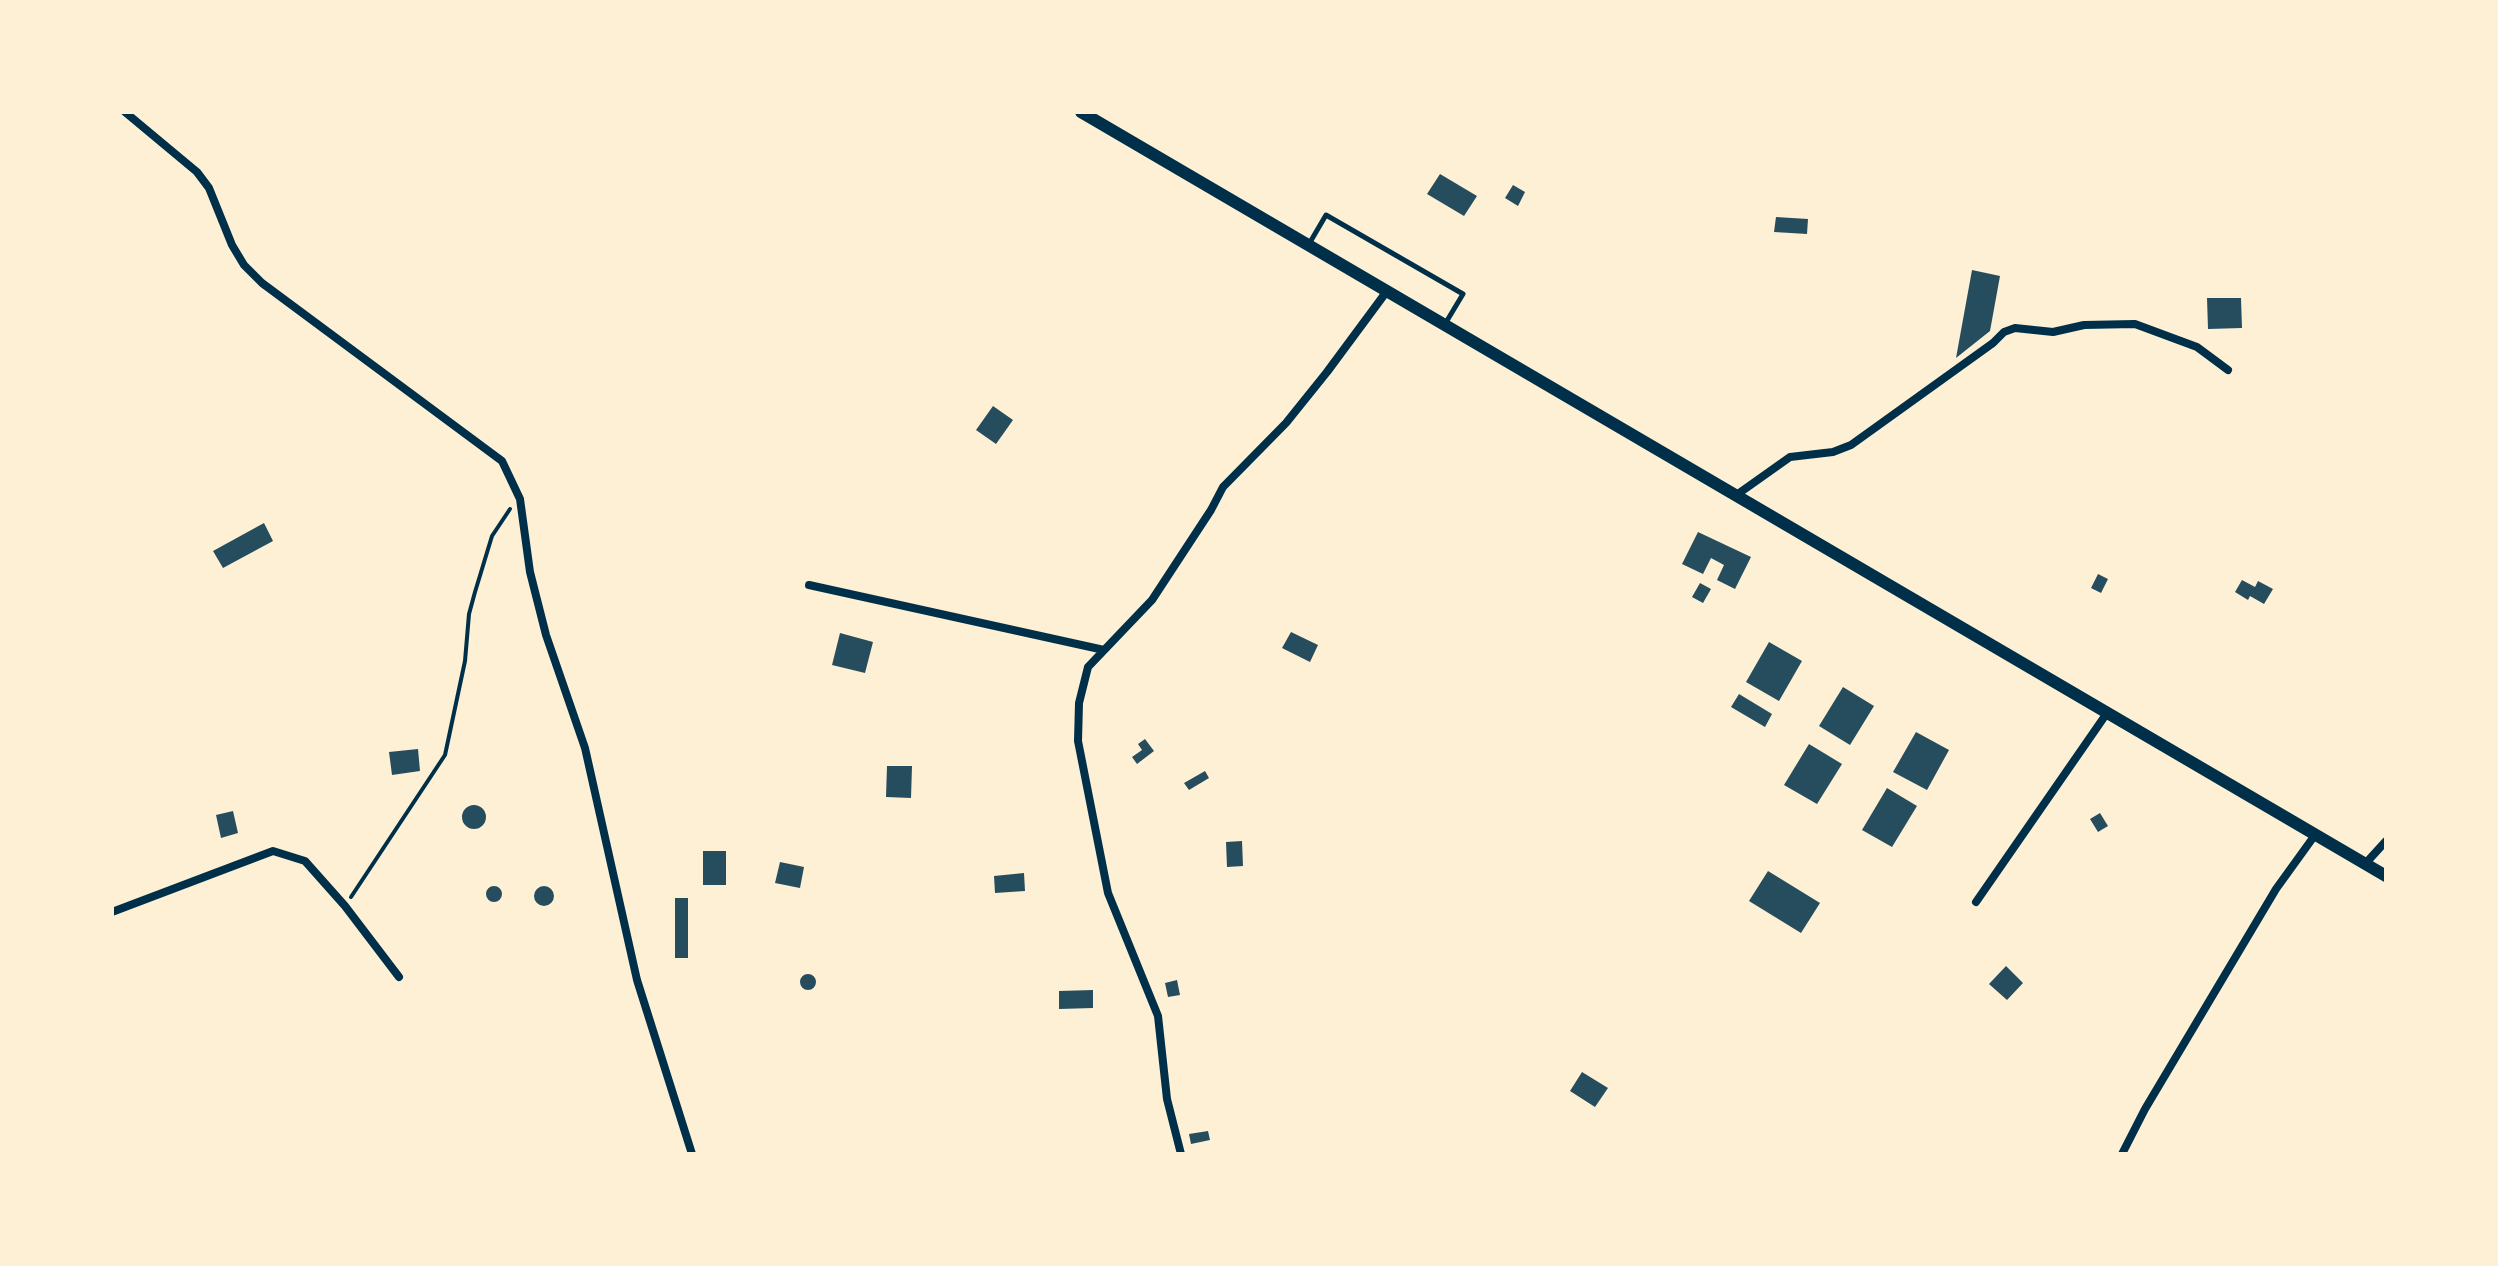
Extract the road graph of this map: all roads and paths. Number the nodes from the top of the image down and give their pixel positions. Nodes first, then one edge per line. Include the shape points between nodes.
1 (125, 112) edge
2 (1081, 112) edge
3 (1308, 245) junction
4 (1387, 291) junction
5 (1445, 325) junction
6 (2228, 370) dead end
7 (1735, 496) junction
8 (520, 499) junction
9 (809, 585) dead end
10 (1104, 650) junction
11 (2107, 713) junction
12 (2315, 835) junction
13 (2386, 841) edge
14 (2365, 864) junction
15 (2386, 876) edge
16 (1976, 902) dead end
17 (345, 906) junction
18 (112, 912) edge
19 (399, 977) dead end
20 (692, 1154) edge
21 (1181, 1154) edge
22 (2122, 1154) edge

1 - 8 street via 197,172 232,245 262,283 491,451 502,461
2 - 3 street
3 - 4 street
3 - 5 lane via 1326,215 1463,294
4 - 5 street
4 - 10 street via 1294,413 1223,487 1152,600
5 - 7 street
6 - 7 street via 2197,347 2135,324 2053,332 2015,328 1851,445 1790,457
7 - 11 street
8 - 17 path via 492,536 482,566 445,755
8 - 20 street via 546,635 585,748 637,980
9 - 10 street
10 - 21 street via 1082,683 1080,753 1108,893 1158,1016 1167,1099
11 - 12 street
11 - 16 street
12 - 14 street
12 - 22 street via 2276,889
13 - 14 street
14 - 15 street
17 - 18 street via 305,861 273,851
17 - 19 street

